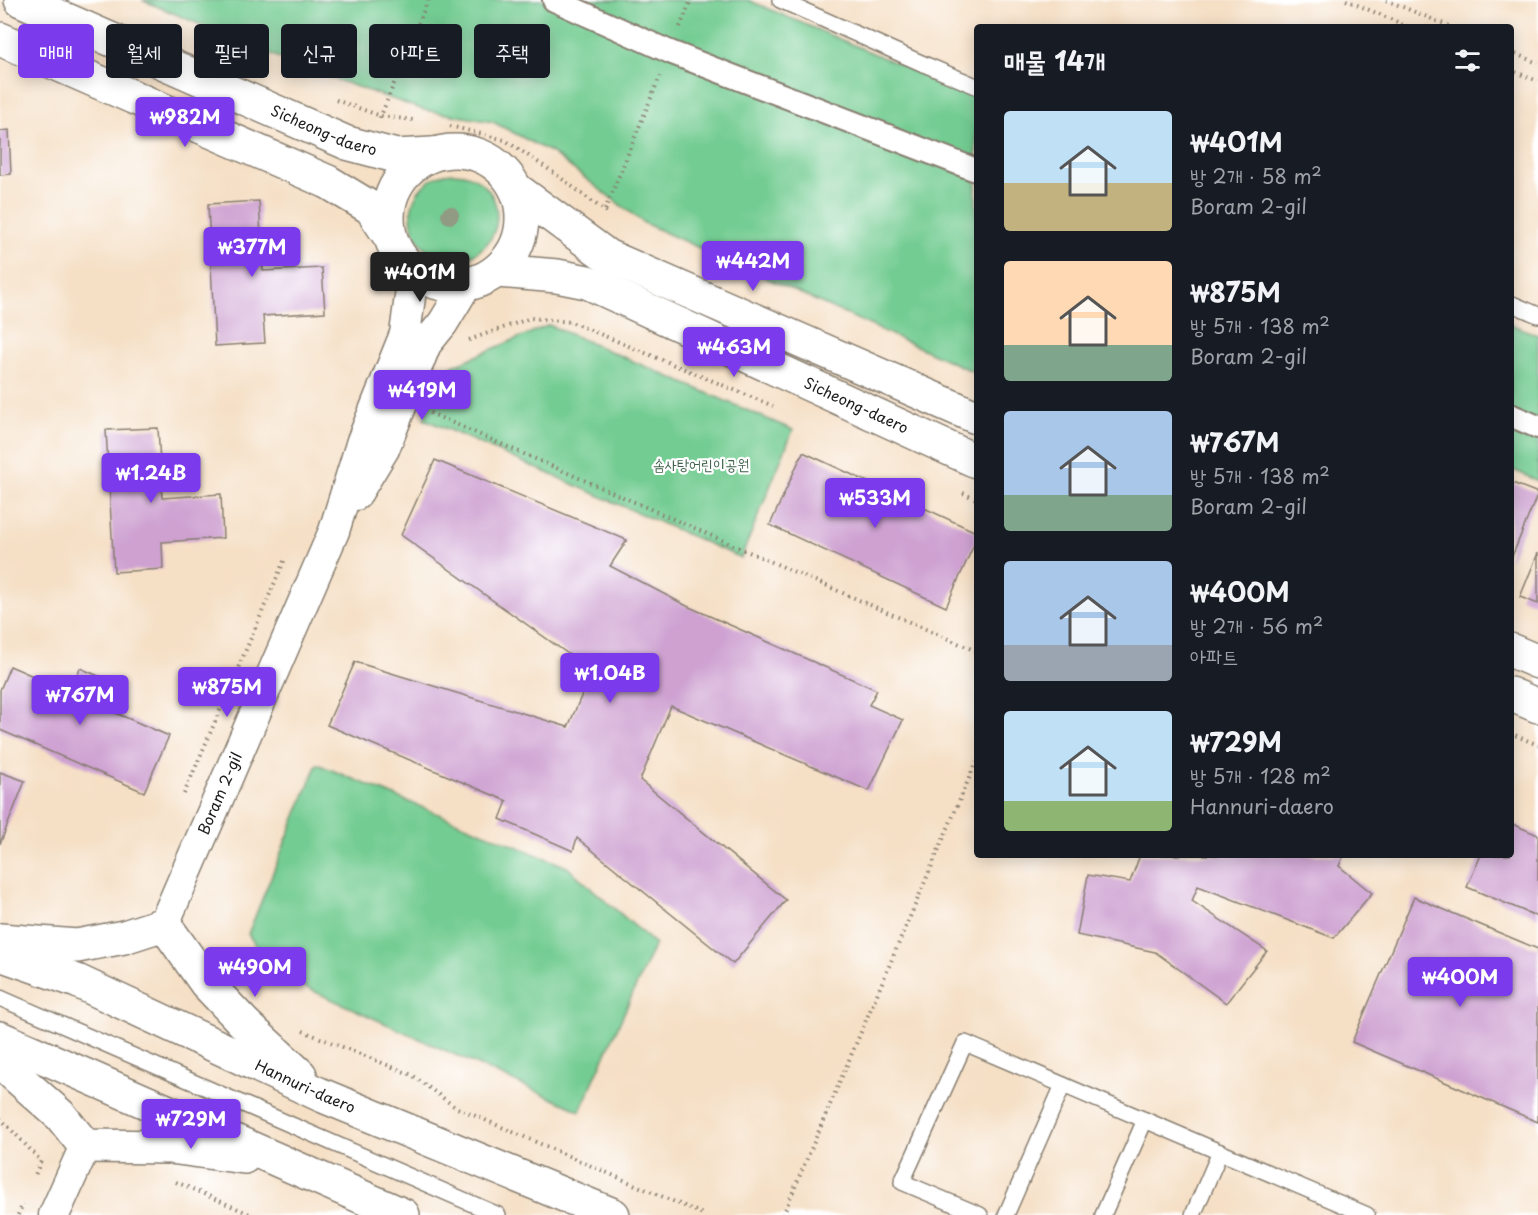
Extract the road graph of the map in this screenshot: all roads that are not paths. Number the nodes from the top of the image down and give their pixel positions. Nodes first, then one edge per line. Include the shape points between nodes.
1 (21, 0) edge
2 (554, 0) edge
3 (780, 0) edge
4 (0, 39) edge
5 (974, 85) edge
6 (432, 154) junction
7 (974, 169) edge
8 (517, 190) junction
9 (395, 246) junction
10 (498, 271) junction
11 (466, 285) junction
12 (1514, 305) edge
13 (1538, 315) edge
14 (974, 416) edge
15 (1514, 417) edge
16 (1538, 427) edge
17 (974, 460) edge
18 (334, 531) junction
19 (1514, 652) edge
20 (1538, 662) edge
21 (1514, 696) edge
22 (1538, 706) edge
23 (164, 924) junction
24 (0, 940) edge
25 (0, 954) edge
26 (0, 998) edge
27 (0, 1038) edge
28 (0, 1062) edge
29 (1063, 1084) junction
30 (321, 1095) junction
31 (1145, 1120) junction
32 (85, 1146) junction
33 (1220, 1152) junction
34 (284, 1163) junction
35 (54, 1215) edge
36 (403, 1215) edge
37 (498, 1215) edge
38 (613, 1215) edge
39 (980, 1215) edge
40 (1006, 1215) edge
41 (1103, 1215) edge
42 (1193, 1215) edge
43 (1367, 1215) edge

1 - 6 street, Sicheong-daero via 347,143 396,156
2 - 7 street via 670,52
3 - 5 lane
4 - 9 street via 328,182 371,208
6 - 8 street via 457,150 481,156 502,169
6 - 9 street via 411,167 395,186 388,210
8 - 10 street via 523,211 522,234 513,254
8 - 14 street via 608,256
9 - 11 street via 418,275 441,285
9 - 18 street, Boram 2-gil via 411,289 405,334 362,441
10 - 11 street
10 - 17 street, Sicheong-daero via 587,282
11 - 18 street, Boram 2-gil via 426,344 384,449
12 - 13 lane
15 - 16 street
18 - 23 street, Boram 2-gil
19 - 20 street
21 - 22 street
23 - 24 street via 76,946
23 - 30 street via 206,983
25 - 30 street, Hannuri-daero via 77,981
26 - 37 lane
27 - 34 street
28 - 32 street via 61,1116
29 - 31 lane
29 - 39 lane via 965,1043 902,1182
29 - 40 lane
30 - 38 street, Hannuri-daero
31 - 33 lane
31 - 41 lane
32 - 34 street via 170,1147
32 - 35 street
33 - 42 lane
33 - 43 lane
34 - 36 street

